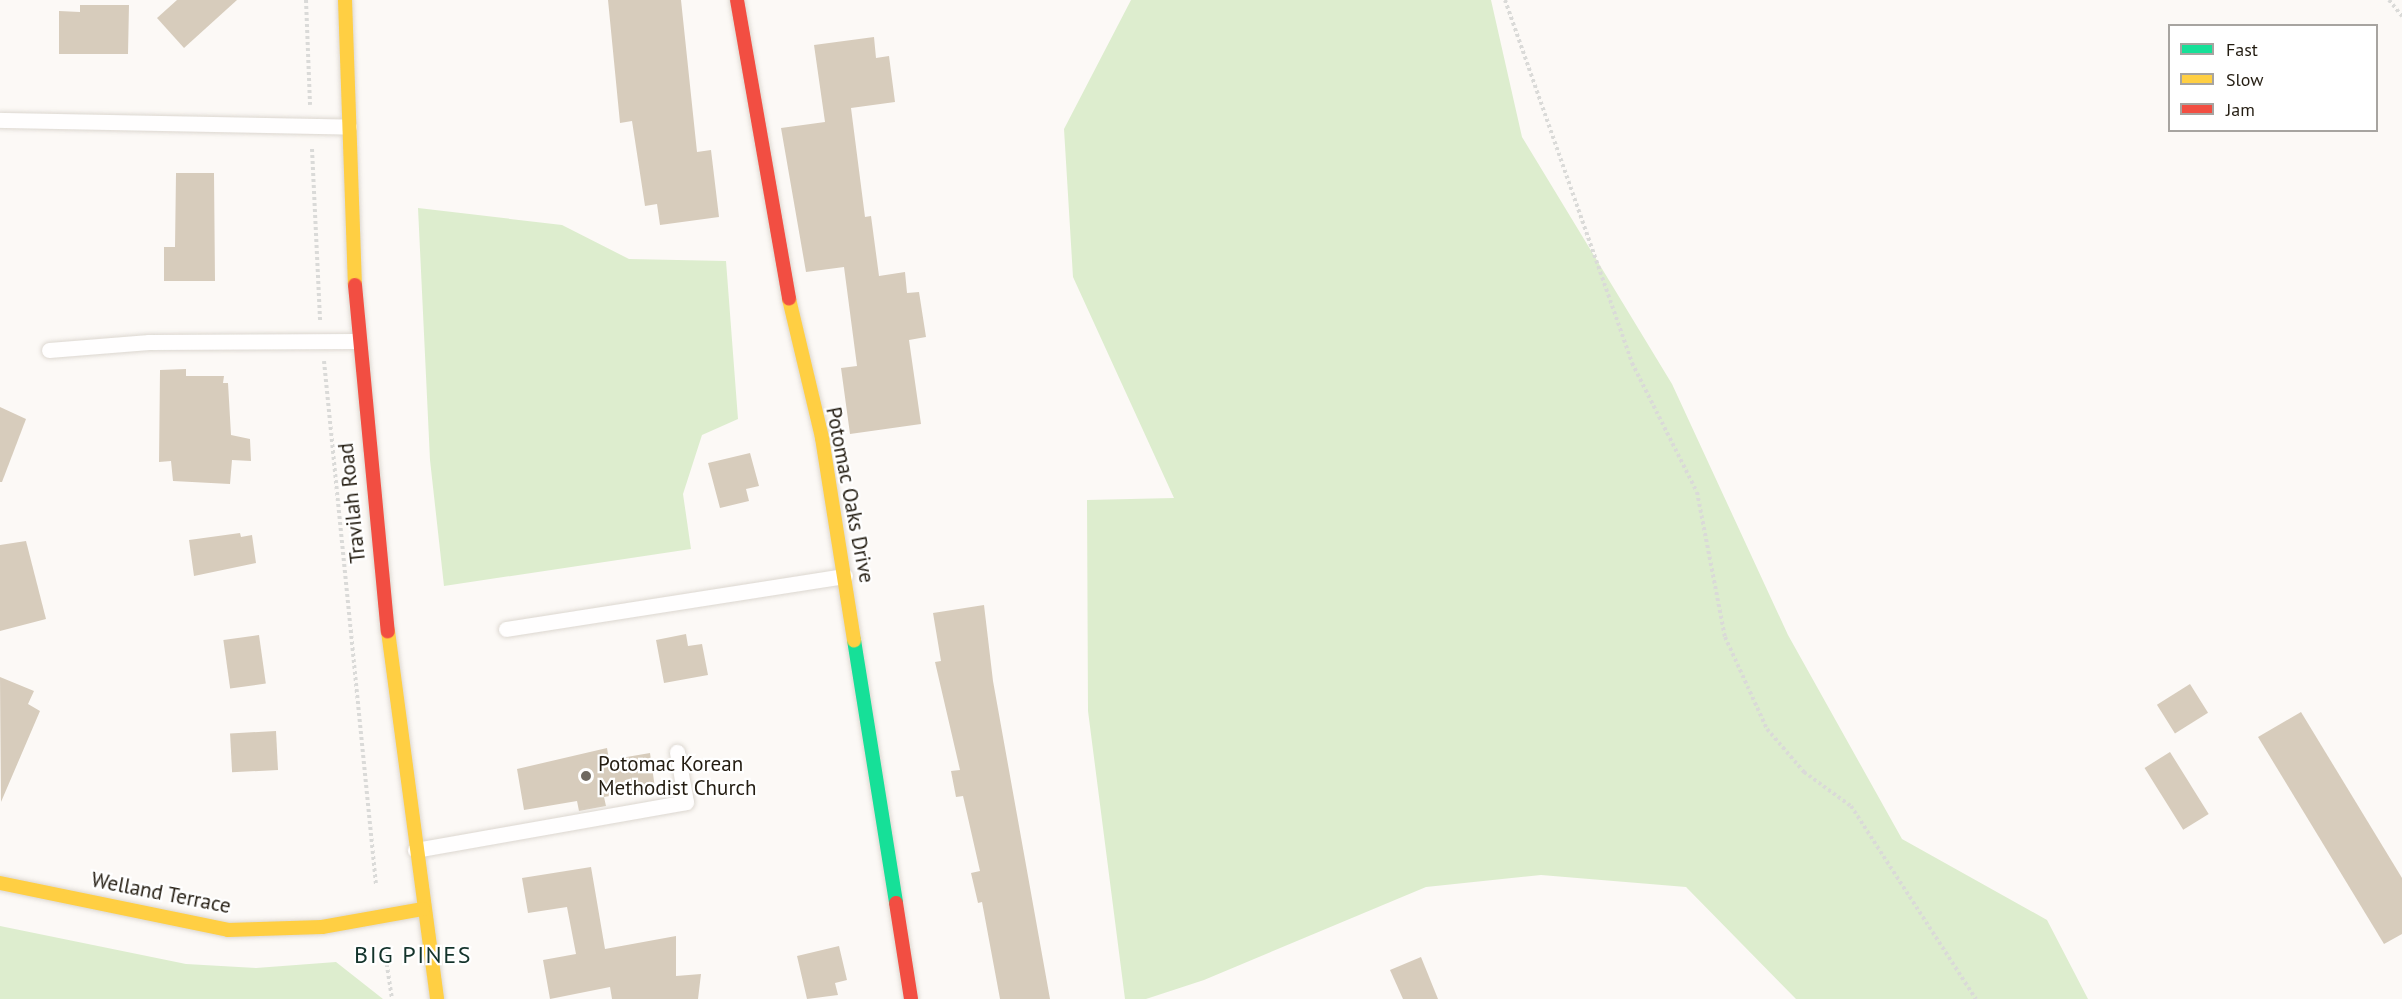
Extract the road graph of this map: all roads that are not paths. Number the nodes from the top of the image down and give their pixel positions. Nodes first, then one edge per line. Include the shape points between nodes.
1 (345, 0) edge
2 (737, 0) edge
3 (0, 120) edge
4 (349, 127) junction
5 (357, 341) junction
6 (50, 350) dead end
7 (845, 576) junction
8 (506, 629) dead end
9 (677, 752) dead end
10 (415, 850) junction
11 (0, 883) edge
12 (423, 909) junction
13 (437, 999) edge
14 (911, 999) edge

1 - 4 street, Travilah Road
2 - 7 street, Potomac Oaks Drive via 788,295 822,438
3 - 4 lane
4 - 5 street, Travilah Road
5 - 6 lane via 148,342
5 - 10 street, Travilah Road
7 - 8 lane
7 - 14 street, Potomac Oaks Drive
9 - 10 lane via 686,802
10 - 12 street, Travilah Road
11 - 12 street, Welland Terrace via 228,930 322,927
12 - 13 street, Travilah Road

